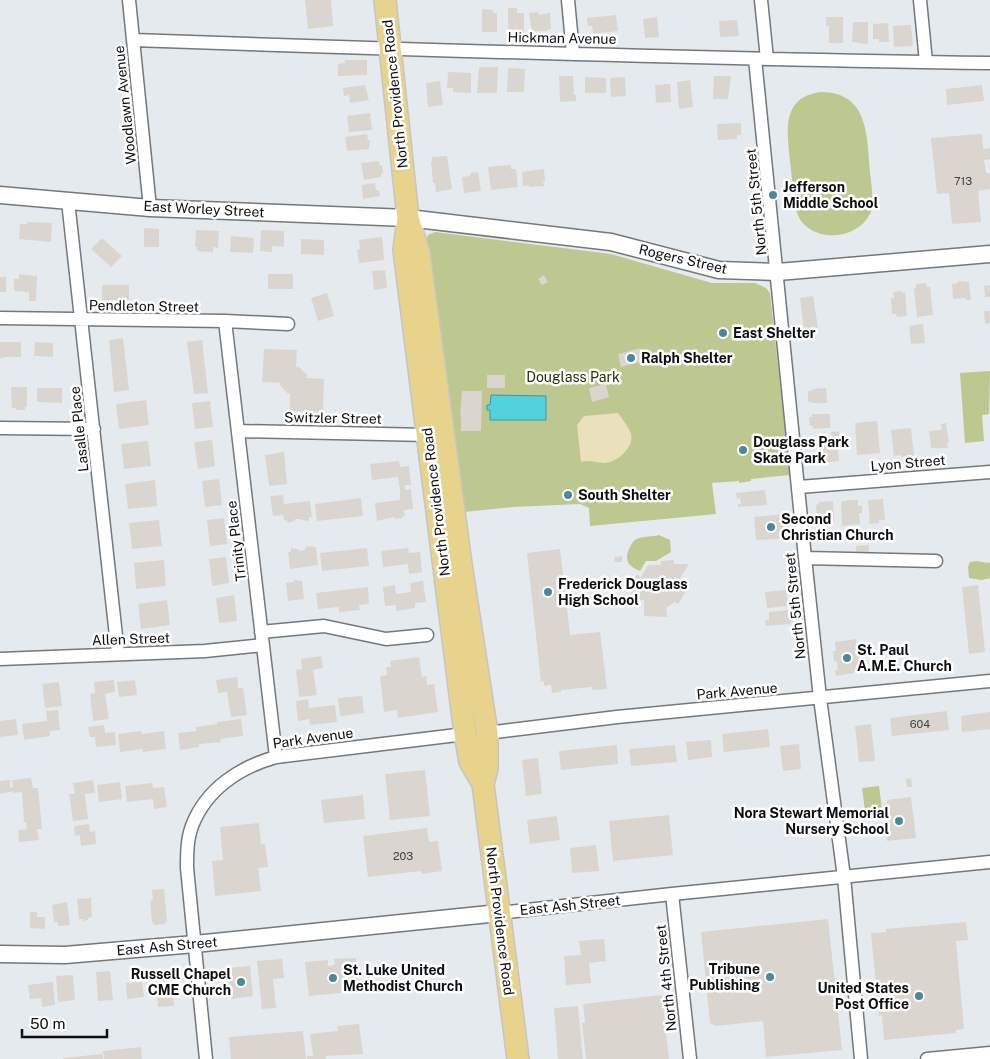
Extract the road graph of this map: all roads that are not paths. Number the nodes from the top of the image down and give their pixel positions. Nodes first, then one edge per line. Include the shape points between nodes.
1 (129, 0) edge
2 (385, 0) edge
3 (568, 0) edge
4 (762, 0) edge
5 (920, 0) edge
6 (133, 40) junction
7 (391, 49) junction
8 (572, 54) junction
9 (761, 59) junction
10 (926, 62) junction
11 (990, 62) edge
12 (0, 195) edge
13 (68, 201) junction
14 (150, 208) junction
15 (408, 218) junction
16 (990, 254) edge
17 (778, 272) junction
18 (0, 318) edge
19 (82, 320) junction
20 (224, 321) junction
21 (288, 324) dead end
22 (0, 428) edge
23 (94, 429) junction
24 (238, 431) junction
25 (428, 435) junction
26 (990, 472) edge
27 (799, 488) junction
28 (805, 558) junction
29 (936, 561) dead end
30 (427, 634) dead end
31 (262, 639) junction
32 (118, 654) junction
33 (0, 659) edge
34 (458, 677) junction
35 (990, 681) edge
36 (820, 698) junction
37 (487, 733) junction
38 (465, 734) junction
39 (276, 757) junction
40 (485, 776) junction
41 (990, 862) edge
42 (844, 877) junction
43 (672, 894) junction
44 (499, 913) junction
45 (195, 944) junction
46 (0, 954) edge
47 (990, 1053) edge
48 (206, 1059) edge
49 (518, 1059) edge
50 (690, 1059) edge
51 (861, 1059) edge
52 (927, 1059) edge

1 - 6 street, Woodlawn Avenue
2 - 7 main road, North Providence Road
3 - 8 street
4 - 9 street, North 5th Street
5 - 10 street
6 - 7 street, Hickman Avenue
6 - 14 street, Woodlawn Avenue
7 - 8 street, Hickman Avenue
7 - 15 main road, North Providence Road
8 - 9 street, Hickman Avenue
9 - 10 street, Hickman Avenue
9 - 17 street, North 5th Street
10 - 11 street, Hickman Avenue
12 - 13 street, East Worley Street
13 - 14 street, East Worley Street
13 - 19 street, Lasalle Place
14 - 15 street, East Worley Street
15 - 17 street, Rogers Street via 611,242 719,270
15 - 25 main road, North Providence Road via 404,250
15 - 37 main road, North Providence Road via 419,253
16 - 17 street, Rogers Street
17 - 27 street, North 5th Street
18 - 19 street, Pendleton Street
19 - 20 street, Pendleton Street
19 - 23 street, Lasalle Place
20 - 21 street, Pendleton Street
20 - 24 street, Trinity Place
22 - 23 street
23 - 32 street, Lasalle Place
24 - 25 street, Switzler Street
24 - 31 street, Trinity Place
25 - 34 main road, North Providence Road
26 - 27 street, Lyon Street
27 - 28 street, North 5th Street
28 - 29 street
28 - 36 street, North 5th Street
30 - 31 street, Allen Street via 386,639 324,626
31 - 32 street, Allen Street via 205,651
31 - 39 street, Trinity Place
32 - 33 street, Allen Street
34 - 37 main road via 470,717 478,730
34 - 38 main road, North Providence Road
35 - 36 street, Park Avenue
36 - 37 street, Park Avenue
36 - 42 street, North 5th Street
37 - 40 main road, North Providence Road
38 - 39 street, Park Avenue
38 - 40 main road, North Providence Road via 470,762
39 - 45 street, Park Avenue via 263,760 221,784 200,809 192,827 186,868
40 - 44 main road, North Providence Road
41 - 42 street, East Ash Street
42 - 43 street, East Ash Street
42 - 51 street, North 5th Street
43 - 44 street, East Ash Street
43 - 50 street, North 4th Street
44 - 45 street, East Ash Street
44 - 49 main road, North Providence Road
45 - 46 street, East Ash Street via 65,955
45 - 48 street, Park Avenue
47 - 52 street

